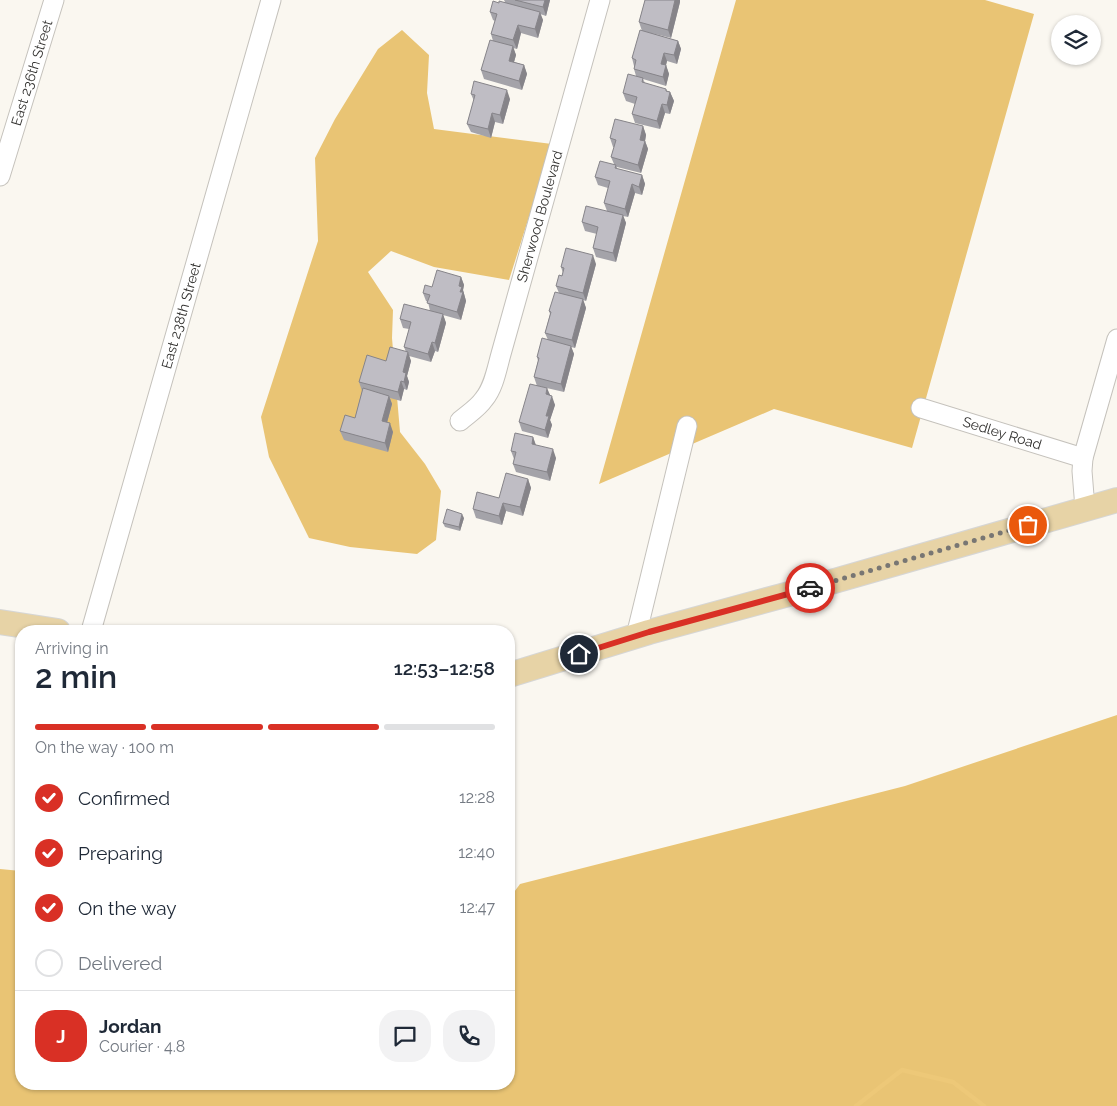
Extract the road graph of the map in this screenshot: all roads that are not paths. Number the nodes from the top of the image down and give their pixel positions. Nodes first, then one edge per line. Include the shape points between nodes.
1 (54, 0) edge
2 (271, 0) edge
3 (600, 0) edge
4 (0, 176) edge
5 (1117, 339) edge
6 (921, 408) dead end
7 (460, 421) dead end
8 (687, 426) dead end
9 (1083, 458) junction
10 (1117, 500) edge
11 (1085, 508) junction
12 (0, 622) edge
13 (19, 625) edge
14 (93, 625) edge
15 (636, 636) junction
16 (515, 673) edge

1 - 4 street, East 236th Street
2 - 14 street, East 238th Street
3 - 7 street, Sherwood Boulevard via 491,387 484,400
5 - 9 street
6 - 9 street, Sedley Road
8 - 15 street
9 - 11 street
10 - 11 main road
11 - 15 main road
12 - 13 main road
15 - 16 main road

